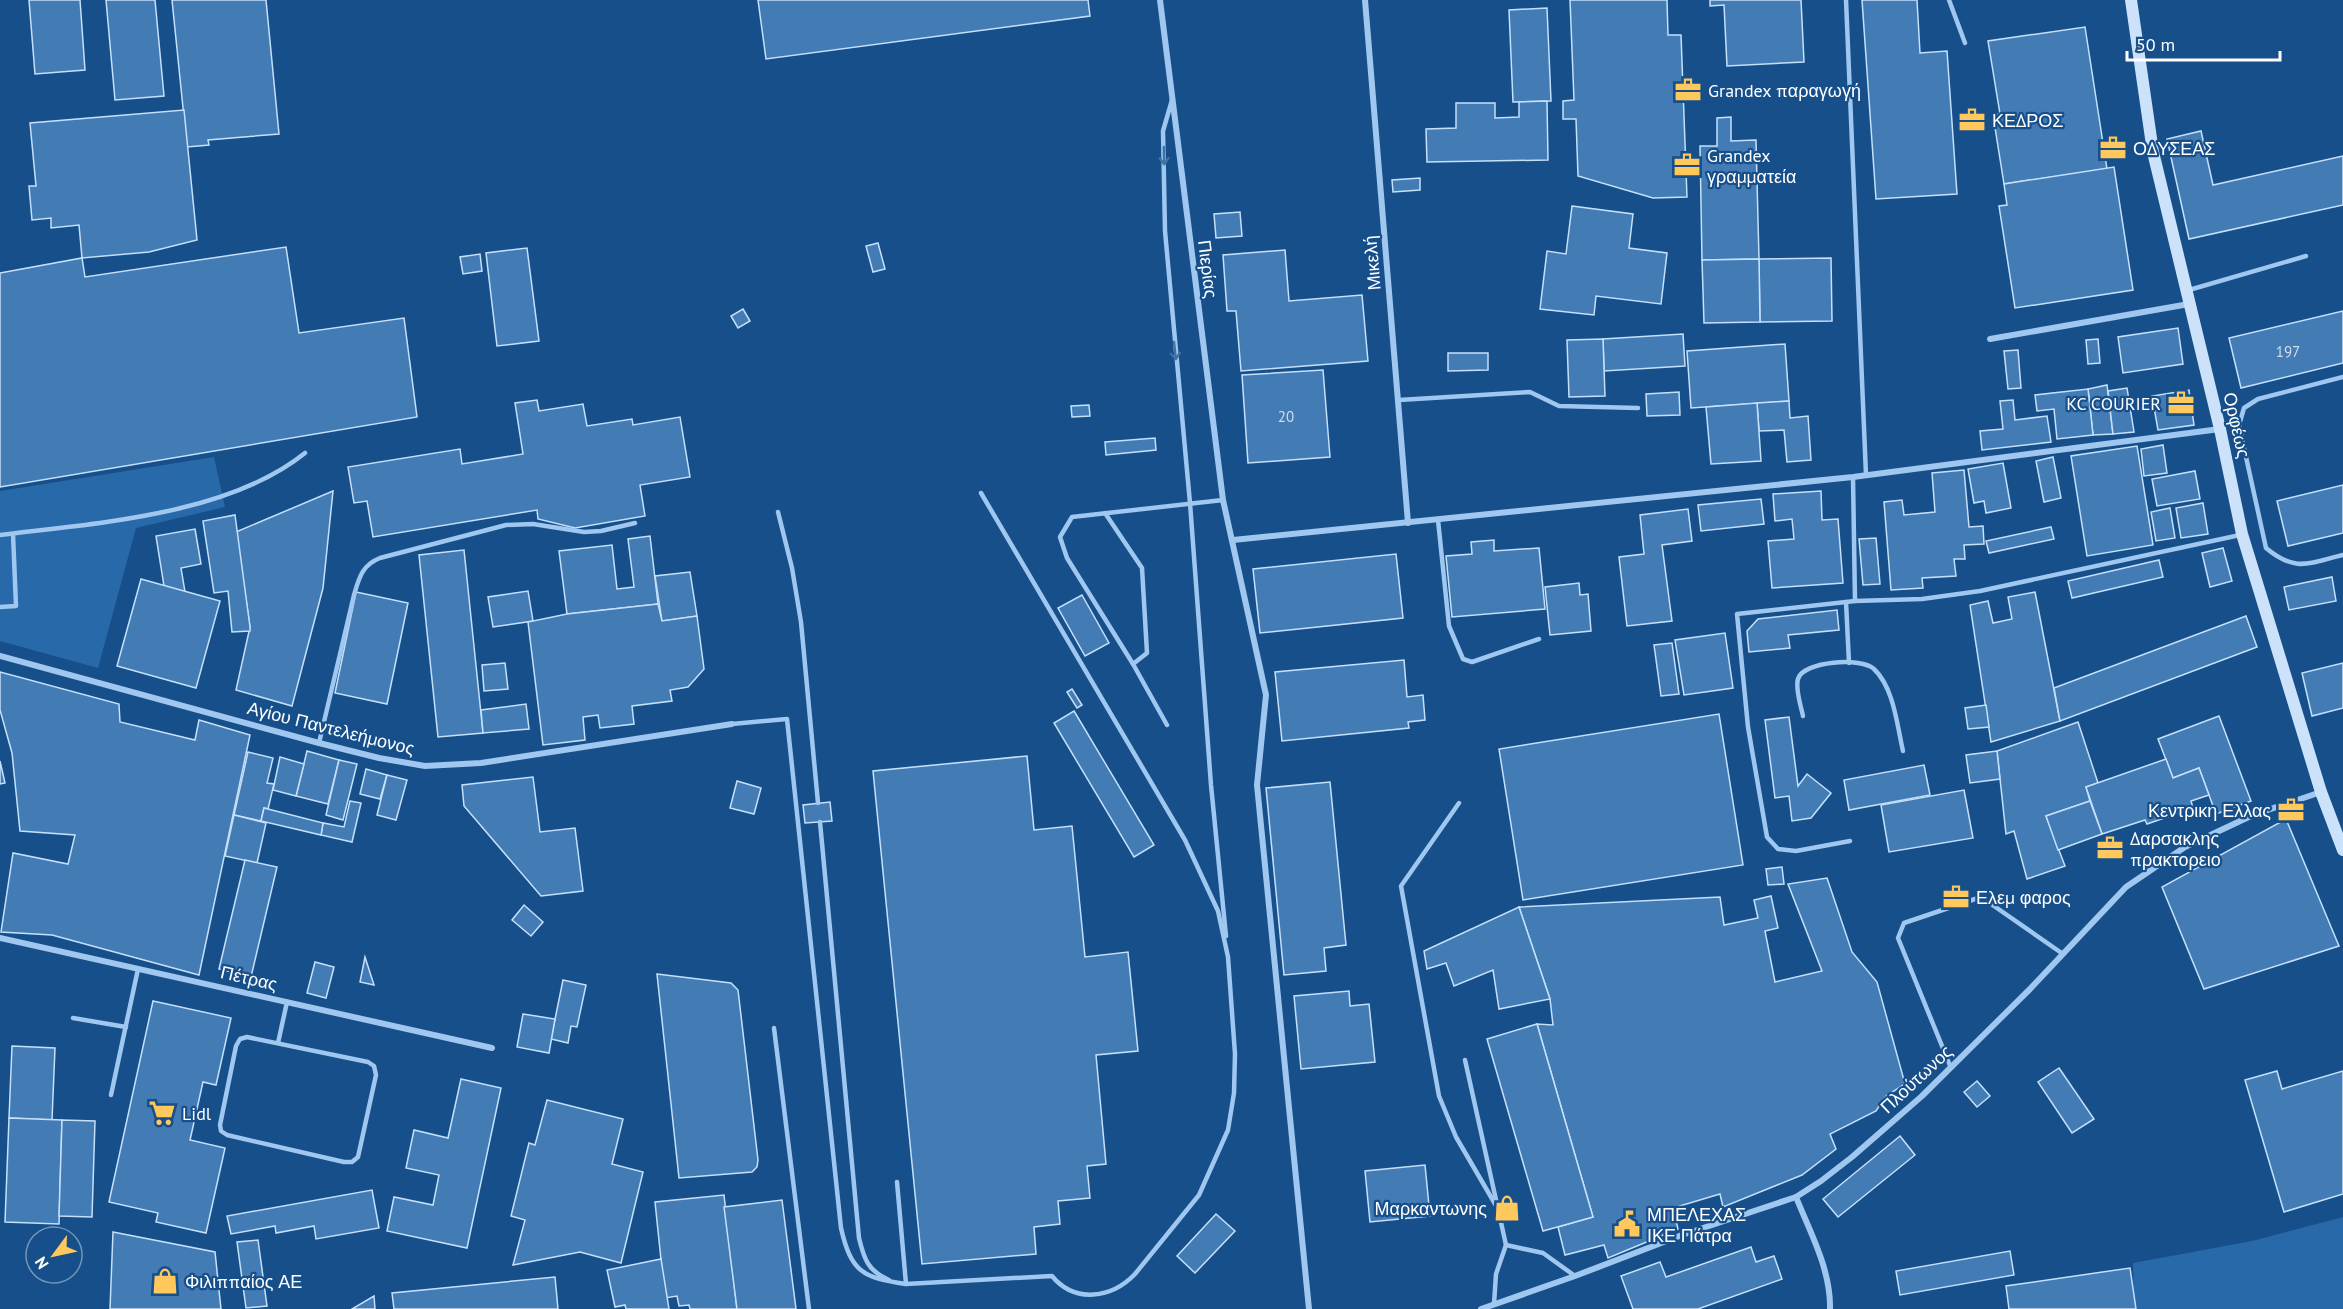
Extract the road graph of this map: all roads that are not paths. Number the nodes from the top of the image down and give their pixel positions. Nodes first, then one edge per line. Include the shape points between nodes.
1 (1160, 0) edge
2 (1365, 0) edge
3 (1846, 0) edge
4 (1949, 0) edge
5 (2131, 0) edge
6 (1965, 44) dead end
7 (1172, 99) junction
8 (2306, 255) dead end
9 (2186, 291) junction
10 (2189, 304) junction
11 (1990, 339) dead end
12 (2343, 377) edge
13 (1399, 400) junction
14 (1638, 408) dead end
15 (2220, 429) junction
16 (305, 453) dead end
17 (1866, 475) junction
18 (1852, 477) junction
19 (981, 493) dead end
20 (1223, 500) junction
21 (1190, 503) junction
22 (778, 512) dead end
23 (1105, 513) junction
24 (1438, 520) junction
25 (635, 523) dead end
26 (1408, 523) junction
27 (13, 534) junction
28 (2242, 534) junction
29 (0, 535) edge
30 (1233, 540) junction
31 (2343, 555) edge
32 (1855, 601) junction
33 (1846, 602) junction
34 (0, 607) edge
35 (1539, 639) dead end
36 (0, 656) edge
37 (1849, 663) junction
38 (1133, 664) junction
39 (1803, 716) dead end
40 (732, 724) joint
41 (1167, 725) dead end
42 (319, 743) junction
43 (1903, 751) dead end
44 (2321, 792) junction
45 (1459, 803) dead end
46 (818, 804) dead end
47 (820, 822) dead end
48 (1850, 841) dead end
49 (2342, 844) edge
50 (0, 938) edge
51 (2063, 954) junction
52 (1228, 957) junction
53 (138, 969) junction
54 (287, 1002) junction
55 (73, 1018) dead end
56 (126, 1027) junction
57 (774, 1028) dead end
58 (278, 1043) junction
59 (492, 1048) dead end
60 (1465, 1060) dead end
61 (1951, 1068) junction
62 (111, 1095) dead end
63 (897, 1182) dead end
64 (1796, 1197) junction
65 (1498, 1209) junction
66 (1506, 1245) junction
67 (1575, 1276) junction
68 (906, 1284) junction
69 (1494, 1304) junction
70 (809, 1309) edge
71 (1309, 1309) edge
72 (1481, 1309) edge
73 (1830, 1309) edge

1 - 7 street, Πιερίας
2 - 13 street, Μικελή
3 - 17 lane
4 - 6 lane
5 - 9 street, Ορφέως via 2153,152
7 - 20 street, Πιερίας
7 -> 21 lane via 1163,131 1165,231
8 - 9 lane
9 - 10 street, Ορφέως
10 - 11 street
10 - 15 street, Ορφέως
12 - 31 lane via 2258,399 2244,408 2239,425 2266,548 2280,560 2297,566
13 - 14 lane via 1530,392 1559,406
13 - 26 street, Μικελή
15 - 17 street
15 - 28 street, Ορφέως
16 - 27 lane via 286,468 250,486 187,506
17 - 18 street
18 - 24 street
18 - 32 lane
19 - 52 lane via 1185,840 1218,911
20 - 21 lane
20 - 30 street, Πιερίας
21 - 23 lane
21 - 52 lane
22 - 46 lane via 801,622
23 - 38 lane via 1142,568 1147,653
23 - 38 lane via 1072,518 1060,537 1067,558
24 - 26 street
24 - 35 lane via 1449,626 1463,659 1472,662
25 - 42 lane via 584,532 533,524 506,525 369,564 360,574 354,595
26 - 30 street
27 - 29 lane
27 - 34 lane via 16,606
28 - 32 lane via 1980,591 1922,599
28 - 44 street, Ορφέως
30 - 71 street, Πιερίας via 1266,694 1257,784
32 - 33 lane
33 - 37 lane
33 - 48 lane via 1737,614 1748,727 1767,837 1778,849 1796,851
36 - 42 street, Αγίου Παντελεήμονος
37 - 39 lane via 1815,665 1803,671 1797,683
37 - 43 lane via 1869,665 1879,676 1891,702
38 - 41 lane
40 - 42 street, Αγίου Παντελεήμονος via 481,763 425,766
40 - 68 lane via 787,718 843,1238 858,1269 875,1280
44 - 49 street, Ορφέως
44 - 51 street, Πλούτωνος via 2253,816 2185,847 2126,887
45 - 65 lane via 1401,886 1439,1096 1456,1137
47 - 68 lane via 859,1238 863,1258 875,1272 887,1280
50 - 53 street, Πέτρας
51 - 61 street, Πλούτωνος
51 - 61 lane via 1981,897 1905,923 1898,938
52 - 68 lane via 1235,1054 1228,1130 1198,1195 1124,1286 1082,1294 1061,1287 1052,1276
53 - 54 street, Πέτρας
53 - 56 lane
54 - 58 lane
54 - 59 street, Πέτρας
55 - 56 lane
56 - 62 lane
57 - 70 lane
58 - 58 lane via 240,1039 221,1131 352,1162 358,1157 376,1075 374,1066
60 - 65 lane
61 - 64 street, Πλούτωνος via 1852,1157
63 - 68 lane
64 - 67 street, Πλούτωνος
64 - 73 street via 1825,1270
65 - 66 lane
66 - 67 lane via 1542,1253
66 - 69 lane via 1496,1274
67 - 69 street, Πλούτωνος
69 - 72 street, Πλούτωνος

